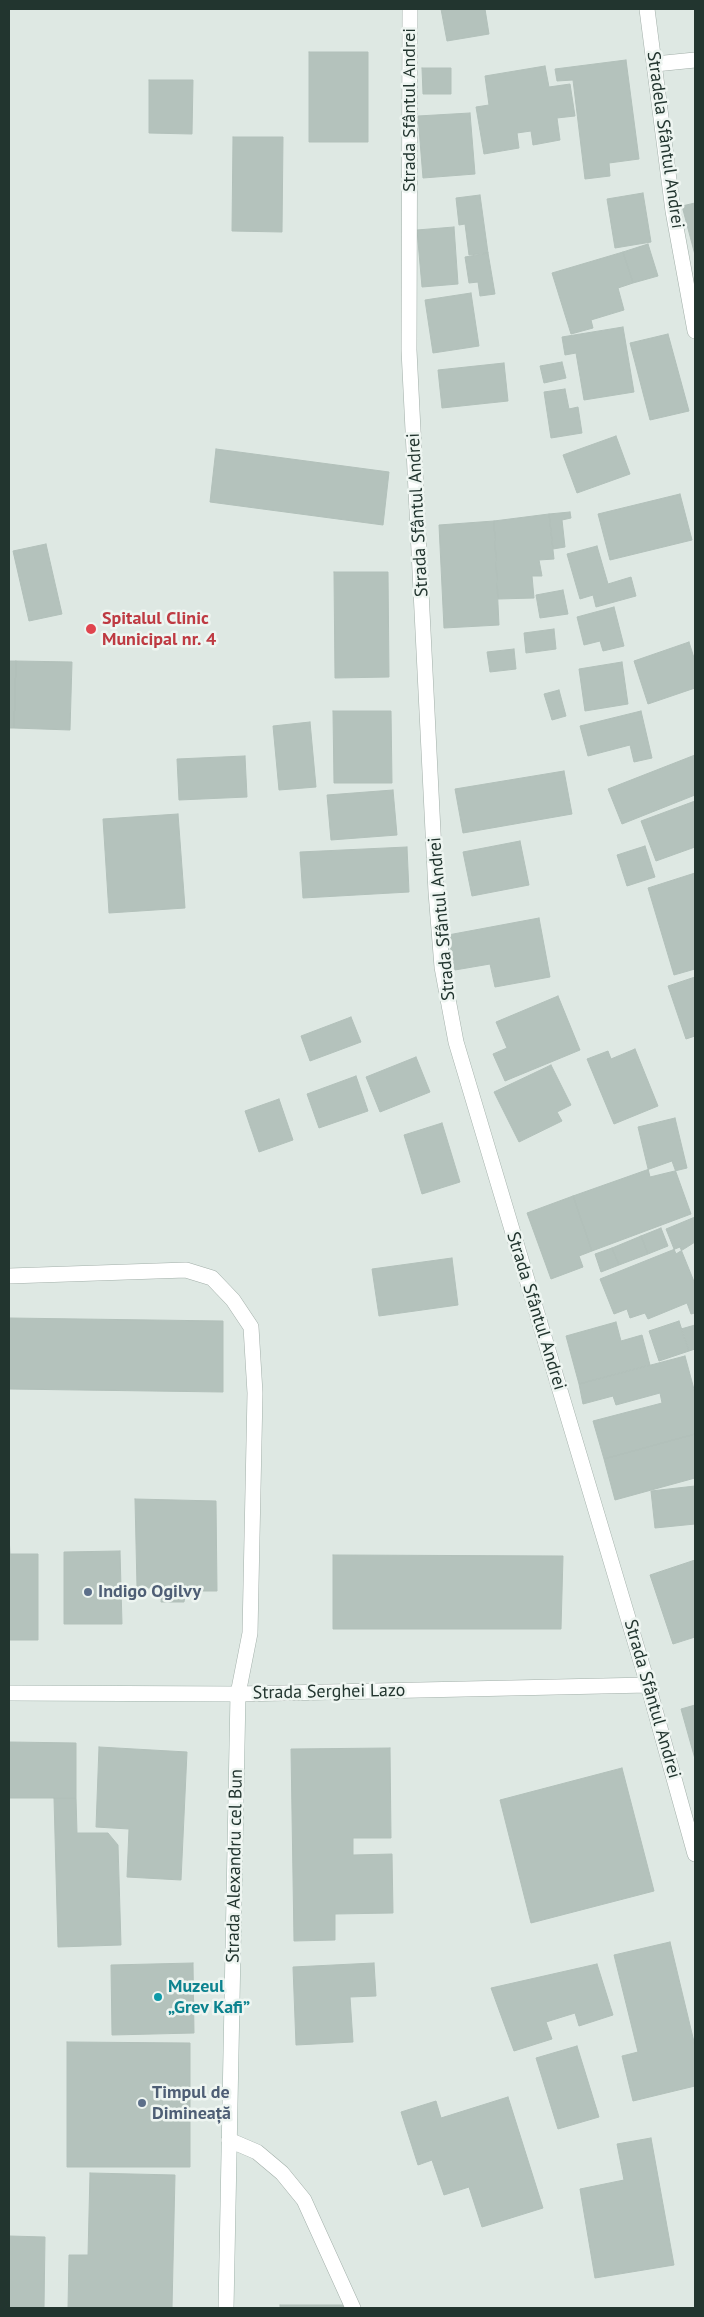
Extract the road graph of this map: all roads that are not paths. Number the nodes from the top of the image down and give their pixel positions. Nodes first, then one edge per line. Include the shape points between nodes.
1 (410, 9) edge
2 (648, 9) edge
3 (695, 60) edge
4 (655, 64) junction
5 (695, 330) edge
6 (9, 1276) edge
7 (648, 1685) junction
8 (9, 1693) edge
9 (238, 1694) junction
10 (695, 1854) edge
11 (229, 2140) junction
12 (226, 2308) edge
13 (353, 2308) edge

1 - 7 street, Strada Sfântul Andrei via 409,350 442,967 456,1042
2 - 4 street, Stradela Sfântul Andrei
3 - 4 street
4 - 5 street, Stradela Sfântul Andrei via 673,211
6 - 9 street, Strada Alexandru cel Bun via 186,1270 212,1278 233,1300 251,1328 255,1393 250,1633
7 - 9 street, Strada Serghei Lazo
7 - 10 street, Strada Sfântul Andrei
8 - 9 street, Strada Serghei Lazo
9 - 11 street, Strada Alexandru cel Bun
11 - 12 street, Strada Alexandru cel Bun
11 - 13 street via 257,2152 282,2172 304,2200

